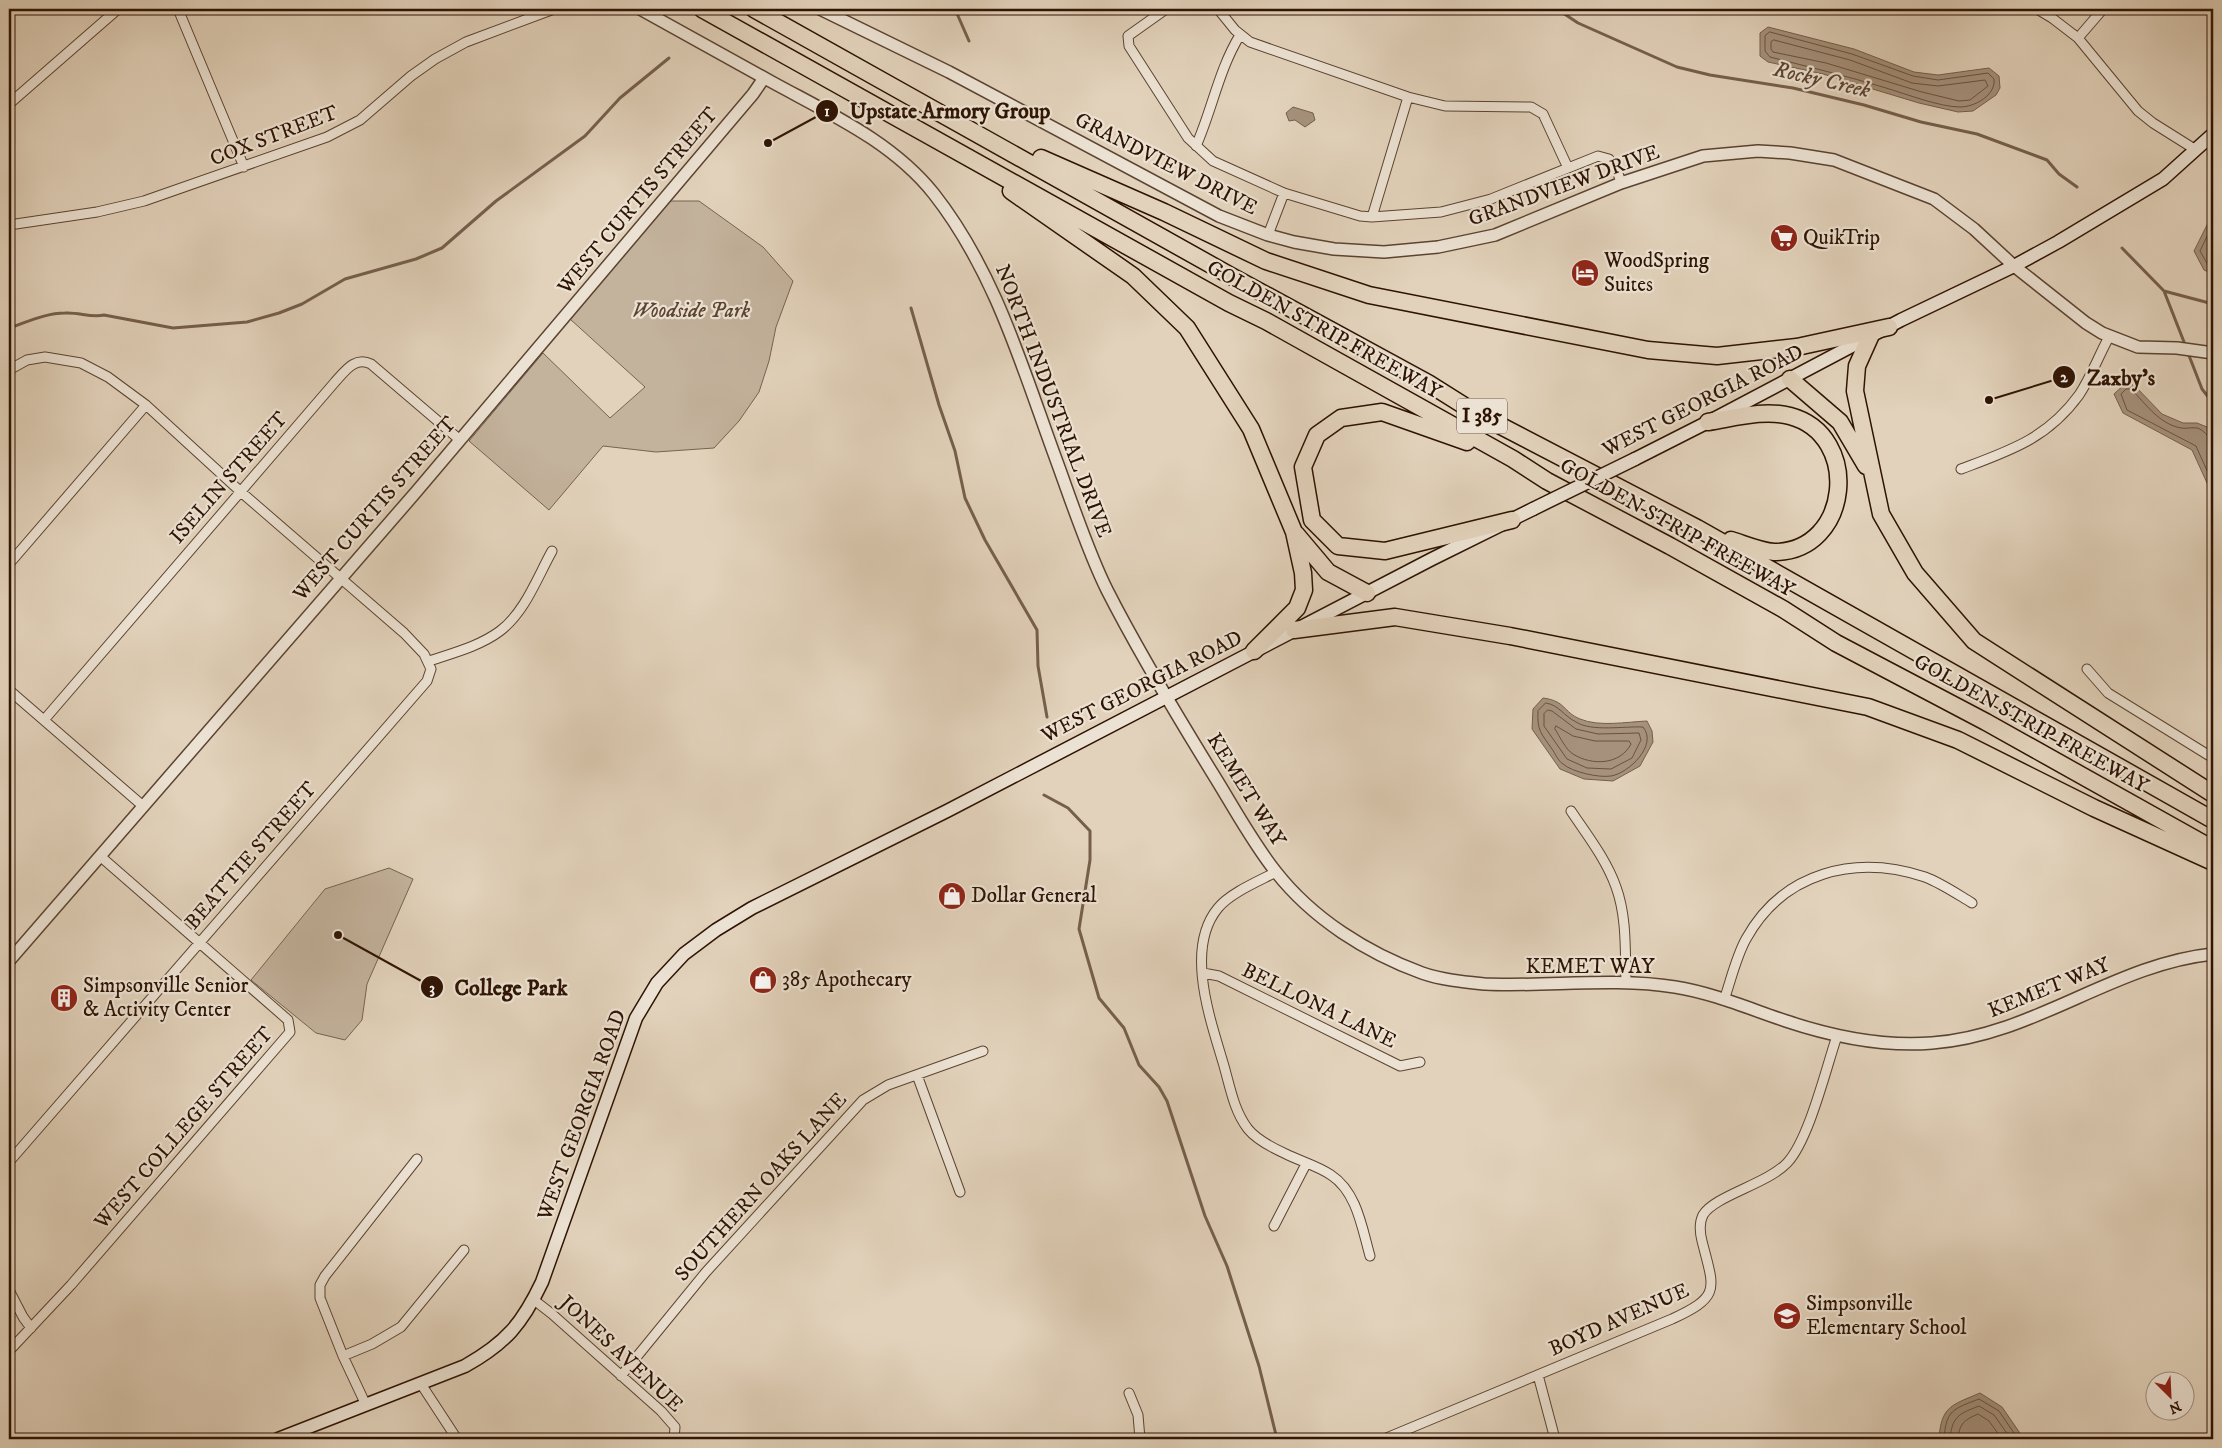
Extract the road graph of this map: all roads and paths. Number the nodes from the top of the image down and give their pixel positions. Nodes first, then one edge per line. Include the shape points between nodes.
1 (118, 9) edge
2 (178, 9) edge
3 (554, 9) edge
4 (640, 9) edge
5 (702, 9) edge
6 (754, 9) edge
7 (820, 9) edge
8 (1166, 9) edge
9 (1218, 9) edge
10 (2037, 9) edge
11 (2103, 9) edge
12 (1240, 35) junction
13 (2078, 38) junction
14 (764, 78) junction
15 (1408, 97) junction
16 (9, 104) edge
17 (950, 118) junction
18 (2213, 134) edge
19 (944, 144) junction
20 (1196, 146) junction
21 (2196, 150) junction
22 (244, 167) junction
23 (1568, 168) junction
24 (1621, 183) junction
25 (1284, 192) junction
26 (1372, 217) junction
27 (9, 224) edge
28 (1268, 235) junction
29 (2014, 266) junction
30 (1889, 327) junction
31 (1870, 337) junction
32 (2109, 337) junction
33 (2207, 352) edge
34 (9, 370) edge
35 (1790, 379) junction
36 (146, 405) junction
37 (1708, 422) junction
38 (460, 440) junction
39 (1513, 459) junction
40 (1961, 469) dead end
41 (1872, 477) junction
42 (241, 492) junction
43 (1512, 520) junction
44 (1696, 528) junction
45 (1294, 532) junction
46 (552, 551) dead end
47 (9, 564) edge
48 (340, 578) junction
49 (1367, 593) junction
50 (1294, 630) junction
51 (1254, 651) junction
52 (429, 661) junction
53 (2087, 669) dead end
54 (9, 690) edge
55 (1166, 696) junction
56 (44, 720) junction
57 (2213, 758) edge
58 (2213, 794) edge
59 (143, 806) junction
60 (1571, 811) dead end
61 (2213, 820) edge
62 (2213, 849) edge
63 (100, 856) junction
64 (2213, 862) edge
65 (1276, 872) junction
66 (1972, 903) dead end
67 (199, 943) junction
68 (2213, 954) edge
69 (9, 961) edge
70 (1203, 973) junction
71 (1626, 982) junction
72 (1724, 1000) junction
73 (1837, 1036) junction
74 (983, 1051) dead end
75 (1420, 1062) dead end
76 (917, 1075) junction
77 (418, 1159) dead end
78 (9, 1162) edge
79 (1306, 1164) junction
80 (960, 1192) dead end
81 (1274, 1226) dead end
82 (464, 1250) dead end
83 (1370, 1256) dead end
84 (9, 1290) edge
85 (534, 1300) junction
86 (31, 1328) junction
87 (9, 1351) edge
88 (343, 1356) junction
89 (1538, 1375) junction
90 (621, 1376) junction
91 (421, 1384) junction
92 (1129, 1393) dead end
93 (366, 1405) junction
94 (278, 1439) edge
95 (457, 1439) edge
96 (674, 1439) edge
97 (1140, 1439) edge
98 (1384, 1439) edge
99 (1555, 1439) edge

1 - 16 street
2 - 22 street
3 - 22 street, COX STREET via 466,42 435,59 347,128
4 - 14 street, NORTH INDUSTRIAL DRIVE
5 - 19 highway, GOLDEN STRIP FREEWAY / I 385
6 - 17 highway, GOLDEN STRIP FREEWAY / I 385
7 - 28 street, GRANDVIEW DRIVE via 949,72 1219,216
8 - 20 street via 1127,39
9 - 12 street
10 - 13 street
11 - 13 street
12 - 15 street via 1250,42
12 - 20 street via 1230,51
13 - 21 street via 2138,111
14 - 38 street, WEST CURTIS STREET
14 - 55 street, NORTH INDUSTRIAL DRIVE via 860,130 897,156 931,190 964,235 1001,308 1105,586
15 - 23 street via 1445,106 1531,108 1543,114
15 - 26 street
17 - 30 highway via 1164,212 1266,261 1369,295 1648,350 1717,356 1797,347
17 - 44 highway, GOLDEN STRIP FREEWAY / I 385 via 1474,412
18 - 21 main road, WEST GEORGIA ROAD
19 - 39 highway, GOLDEN STRIP FREEWAY / I 385
19 - 45 highway via 1133,276 1187,328 1251,429
20 - 25 street via 1213,161
21 - 29 main road, WEST GEORGIA ROAD via 2143,192
22 - 27 street, COX STREET via 120,208
23 - 24 street via 1598,156 1610,158
23 - 26 street via 1491,199 1441,212
24 - 28 street, GRANDVIEW DRIVE via 1495,235 1438,247 1384,252 1334,249
24 - 29 street, GRANDVIEW DRIVE via 1703,156 1728,153 1758,151 1834,160 1934,199 1974,229
25 - 26 street
25 - 28 street
29 - 30 main road, WEST GEORGIA ROAD
29 - 32 street, GRANDVIEW DRIVE via 2086,323
30 - 31 main road, WEST GEORGIA ROAD
31 - 35 main road, WEST GEORGIA ROAD
31 - 41 highway via 1857,366 1855,392
32 - 33 street, GRANDVIEW DRIVE via 2138,347
32 - 40 street via 2079,394 2052,425 2022,446
34 - 36 street via 34,358 81,363 108,377
35 - 37 main road, WEST GEORGIA ROAD
35 - 41 highway via 1840,422
36 - 42 street
36 - 47 street
37 - 43 main road, WEST GEORGIA ROAD, bridge
37 - 44 highway via 1772,413 1807,423 1824,439 1834,455 1838,499 1833,514 1813,538 1787,550 1762,550
38 - 42 street, ISELIN STREET via 371,364 360,362 350,366 335,382
38 - 48 street, WEST CURTIS STREET
39 - 43 highway via 1382,412 1341,418 1317,435 1303,466 1312,520 1338,546 1384,552
39 - 62 highway, GOLDEN STRIP FREEWAY / I 385 via 1547,481 1783,609 1836,643 1986,722
41 - 58 highway via 1881,514 1915,573 1974,641
42 - 48 street
42 - 56 street, ISELIN STREET
43 - 49 main road, WEST GEORGIA ROAD
44 - 61 highway, GOLDEN STRIP FREEWAY / I 385
45 - 49 highway via 1328,572
45 - 51 highway via 1304,590 1297,608
46 - 52 street via 517,614 500,631 477,644
48 - 52 street via 404,632
48 - 59 street, WEST CURTIS STREET
49 - 50 main road, WEST GEORGIA ROAD
50 - 51 main road, WEST GEORGIA ROAD
50 - 64 highway via 1394,617 1510,636 1868,708 1958,740 2094,808
51 - 55 main road, WEST GEORGIA ROAD
52 - 67 street, BEATTIE STREET via 431,673 426,681
53 - 57 street via 2108,693
54 - 56 street
55 - 65 street, KEMET WAY
55 - 85 main road, WEST GEORGIA ROAD via 772,898 716,930 684,954 658,984 633,1025
56 - 59 street
59 - 63 street, WEST CURTIS STREET
60 - 71 street via 1604,860 1616,887 1623,914
63 - 67 street, WEST COLLEGE STREET
63 - 69 street, WEST CURTIS STREET
65 - 70 street via 1218,907 1206,928
65 - 71 street, KEMET WAY via 1307,904 1361,946 1426,975 1468,983 1516,986
66 - 72 street via 1926,878 1886,868 1840,869 1818,875 1776,902 1756,924 1740,954
67 - 78 street, BEATTIE STREET
67 - 86 street, WEST COLLEGE STREET via 288,1020 290,1032
68 - 73 street, KEMET WAY via 2176,960 1994,1032 1931,1043 1883,1044
70 - 75 street, BELLONA LANE via 1219,976 1400,1066
70 - 79 street via 1206,1004 1237,1109 1249,1130 1280,1152
71 - 72 street, KEMET WAY via 1678,988
72 - 73 street, KEMET WAY
73 - 89 street, BOYD AVENUE via 1809,1122 1795,1153 1770,1176 1718,1201 1703,1215 1701,1238 1711,1284 1705,1300 1672,1319
74 - 76 street, SOUTHERN OAKS LANE
76 - 80 street
76 - 90 street, SOUTHERN OAKS LANE via 877,1090 851,1110 706,1272
77 - 88 street via 322,1280 320,1298
79 - 81 street
79 - 83 street via 1332,1175 1348,1193 1359,1213
82 - 88 street via 401,1327
84 - 86 street
85 - 90 street, JONES AVENUE
85 - 91 main road, WEST GEORGIA ROAD via 525,1315 493,1349 465,1366
86 - 87 street, WEST COLLEGE STREET
88 - 93 street
89 - 98 street, BOYD AVENUE
89 - 99 street
90 - 96 street, JONES AVENUE via 673,1424 676,1431
91 - 93 main road, WEST GEORGIA ROAD
91 - 95 street
92 - 97 street via 1138,1415
93 - 94 main road, WEST GEORGIA ROAD

